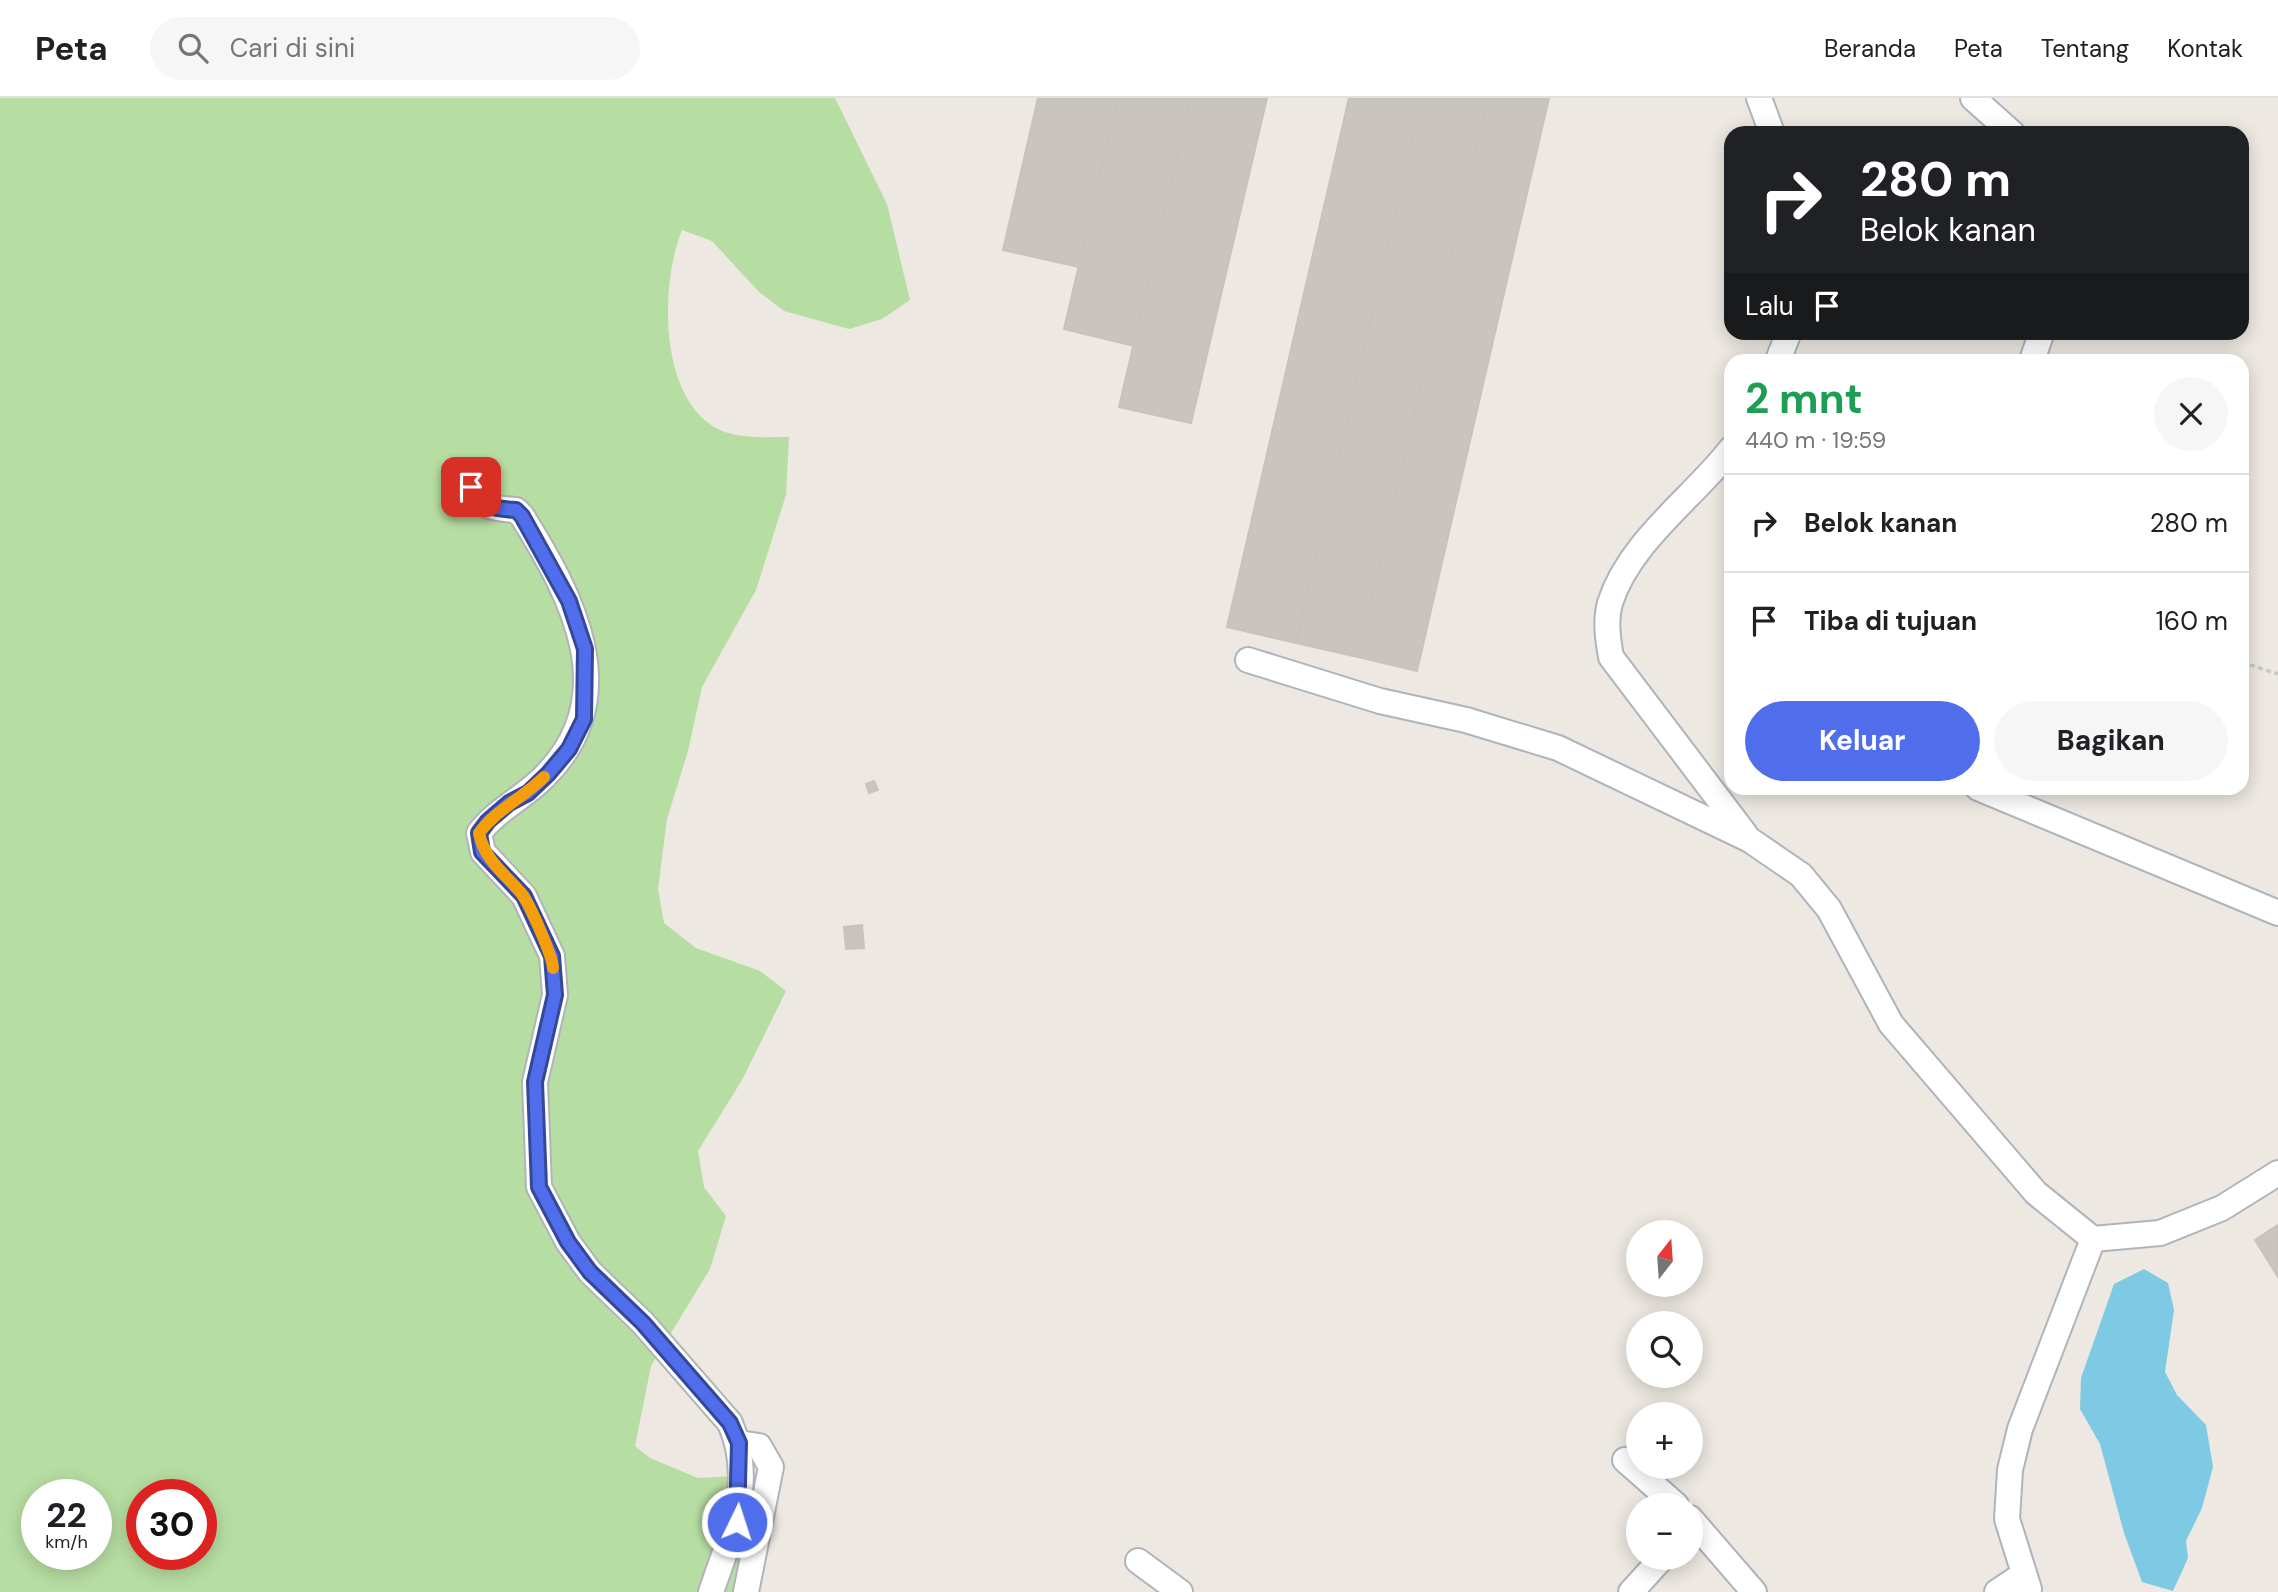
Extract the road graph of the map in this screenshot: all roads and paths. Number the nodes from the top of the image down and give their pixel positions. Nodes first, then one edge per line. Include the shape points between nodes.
1 (1759, 98) edge
2 (1973, 98) edge
3 (1769, 126) edge
4 (2004, 126) edge
5 (1724, 457) edge
6 (471, 487) dead end
7 (1248, 660) dead end
8 (2249, 665) edge
9 (2278, 674) edge
10 (1993, 795) edge
11 (1750, 840) junction
12 (2278, 913) edge
13 (2278, 1173) edge
14 (2094, 1239) junction
15 (739, 1443) junction
16 (1625, 1460) dead end
17 (1662, 1493) edge
18 (1703, 1535) edge
19 (1138, 1561) dead end
20 (1651, 1570) edge
21 (2032, 1587) edge
22 (711, 1592) edge
23 (746, 1592) edge
24 (1180, 1592) edge
25 (1631, 1592) edge
26 (1754, 1592) edge
27 (1997, 1592) edge

1 - 3 street
2 - 4 street
5 - 11 street via 1637,552 1610,603 1606,634 1611,657
6 - 15 street via 481,502 516,510 522,516 569,601 585,649 584,719 569,749 528,793 509,803 479,833 482,852 524,896 552,956 555,995 535,1082 539,1187 590,1272 643,1323 730,1423
7 - 11 street via 1558,748
8 - 9 path
10 - 12 street
11 - 14 street via 1801,874 1829,909 1891,1024 2036,1193
13 - 14 street via 2222,1209 2160,1233
14 - 21 street via 2020,1429 2010,1470 2007,1519
15 - 22 street via 737,1522
15 - 23 street via 759,1446 771,1467
16 - 17 street
18 - 26 street
19 - 24 street
20 - 25 street
21 - 27 street

